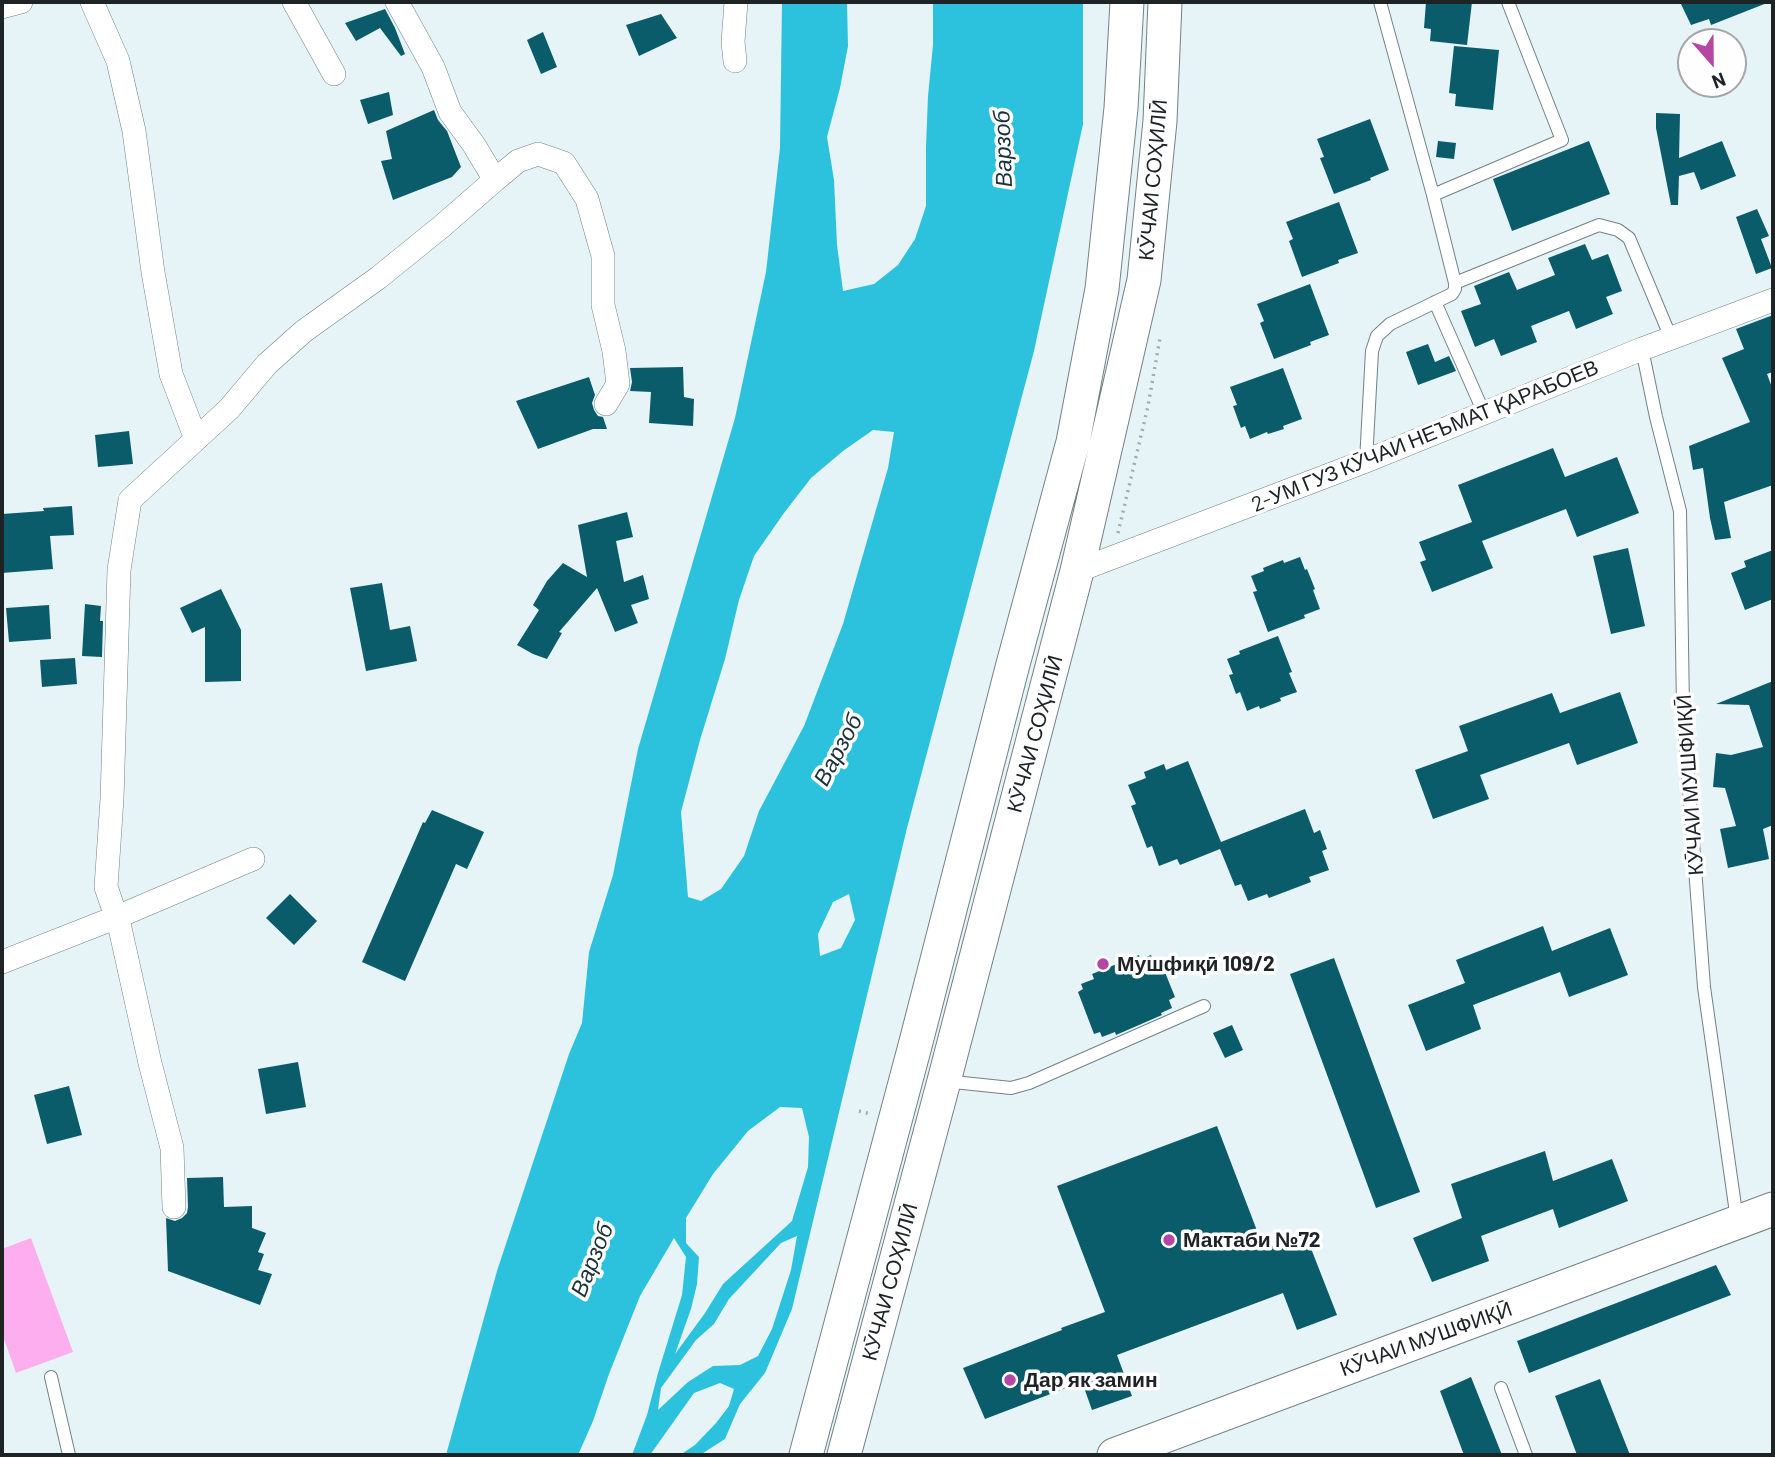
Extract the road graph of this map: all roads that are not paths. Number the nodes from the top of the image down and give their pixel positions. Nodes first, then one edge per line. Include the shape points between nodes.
1 (21, 2) edge
2 (92, 2) edge
3 (293, 2) edge
4 (397, 2) edge
5 (736, 2) edge
6 (1127, 2) edge
7 (1165, 2) edge
8 (1381, 2) edge
9 (1508, 2) edge
10 (2, 7) edge
11 (735, 61) dead end
12 (334, 74) dead end
13 (495, 180) junction
14 (1433, 195) junction
15 (1455, 284) junction
16 (1773, 300) edge
17 (1435, 302) junction
18 (1671, 338) junction
19 (1642, 349) junction
20 (606, 404) dead end
21 (1484, 413) junction
22 (195, 439) junction
23 (1366, 461) junction
24 (1077, 571) junction
25 (253, 859) dead end
26 (117, 917) junction
27 (2, 961) edge
28 (1204, 1006) dead end
29 (944, 1081) junction
30 (174, 1207) dead end
31 (1773, 1209) edge
32 (1737, 1223) junction
33 (51, 1377) dead end
34 (1501, 1388) dead end
35 (69, 1455) edge
36 (806, 1455) edge
37 (844, 1455) edge
38 (1114, 1455) edge
39 (1526, 1455) edge

1 - 10 street
2 - 22 street via 118,61 134,131 171,374
3 - 12 street
4 - 13 street via 433,67 450,112
5 - 11 street
6 - 36 main road, КӮЧАИ СОҲИЛӢ via 1102,289 1073,442
7 - 24 main road, КӮЧАИ СОҲИЛӢ via 1160,121 1144,280
8 - 14 lane
9 - 14 lane via 1562,140
13 - 20 street via 518,160 538,154 564,163 587,199 603,256 603,305 618,384
13 - 22 street via 378,278 304,331
14 - 15 lane
15 - 17 lane via 1451,294
15 - 18 lane via 1600,225 1629,238
16 - 18 street, 2-УМ ГУЗ КӮЧАИ НЕЪМАТ ҚАРАБОЕВ
17 - 21 lane
17 - 23 lane via 1390,324 1377,336 1372,351
18 - 19 street, 2-УМ ГУЗ КӮЧАИ НЕЪМАТ ҚАРАБОЕВ
19 - 21 street, 2-УМ ГУЗ КӮЧАИ НЕЪМАТ ҚАРАБОЕВ
19 - 32 lane, КӮЧАИ МУШФИҚӢ via 1680,510 1683,710 1704,987
21 - 23 street, 2-УМ ГУЗ КӮЧАИ НЕЪМАТ ҚАРАБОЕВ
22 - 26 street via 130,500 119,570 106,887
23 - 24 street, 2-УМ ГУЗ КӮЧАИ НЕЪМАТ ҚАРАБОЕВ
24 - 29 main road, КӮЧАИ СОҲИЛӢ
25 - 26 street
26 - 27 street
26 - 30 street via 172,1148
28 - 29 lane via 1012,1088
29 - 37 main road, КӮЧАИ СОҲИЛӢ
31 - 32 main road, КӮЧАИ МУШФИҚӢ
32 - 38 main road, КӮЧАИ МУШФИҚӢ
33 - 35 lane
34 - 39 lane

